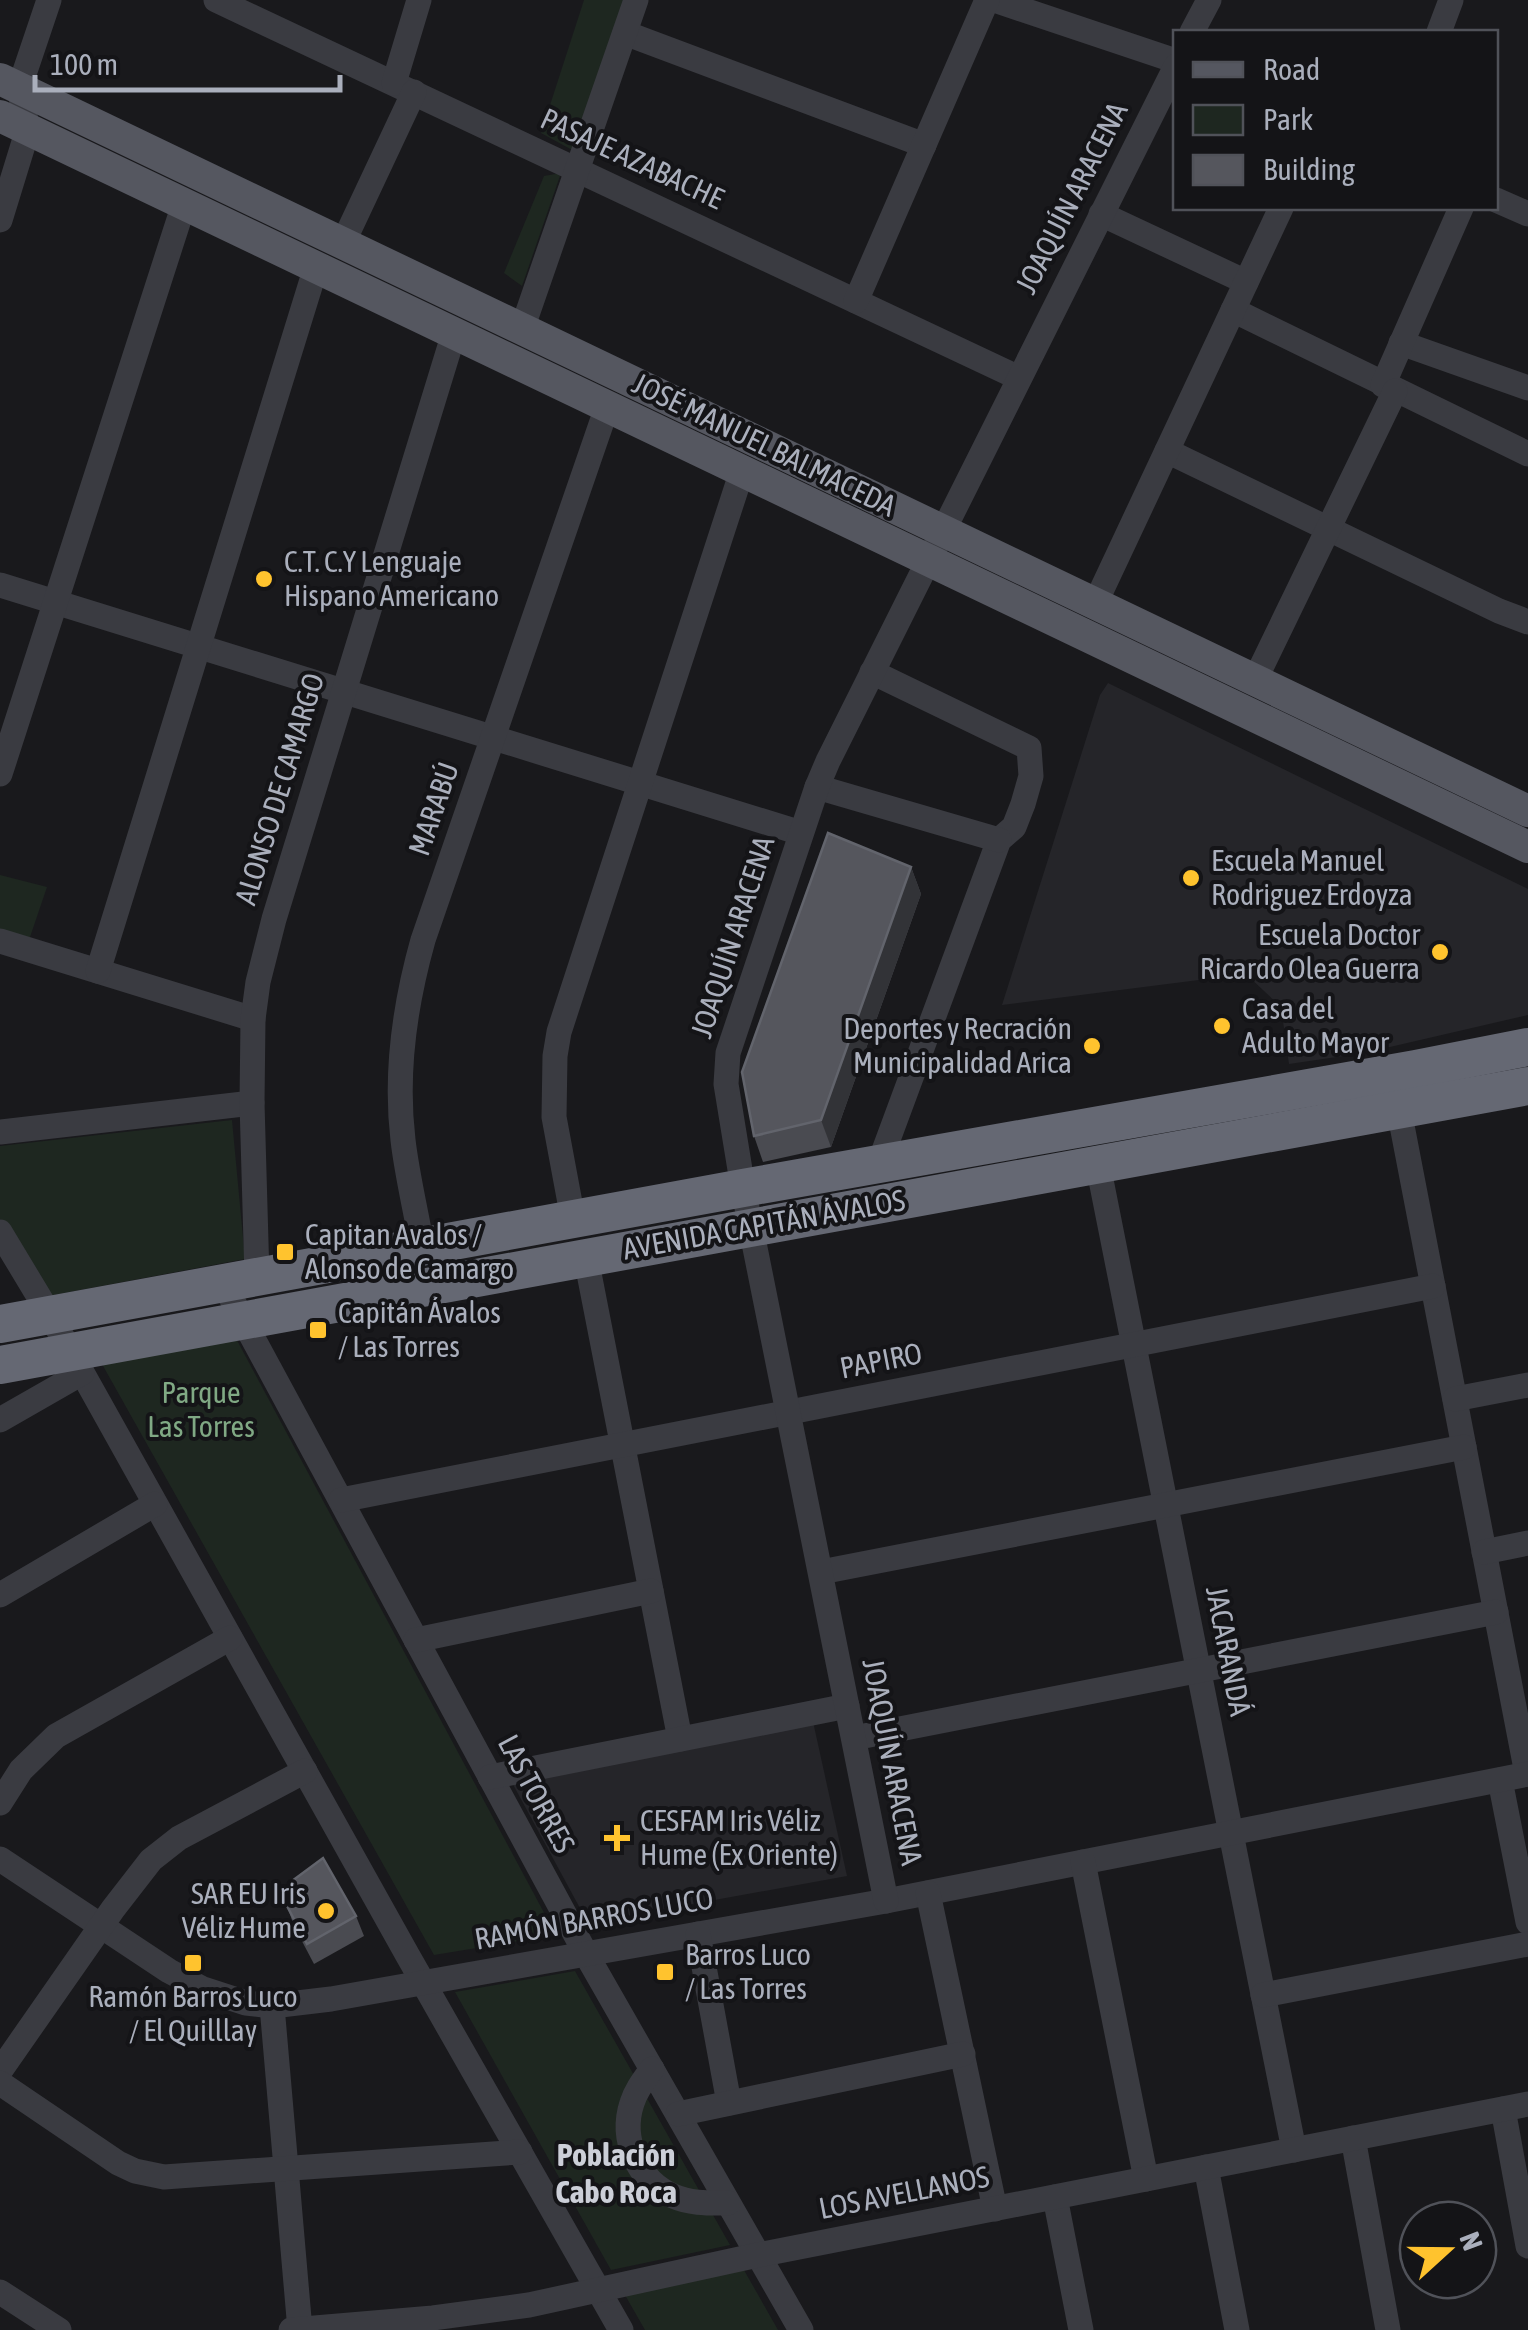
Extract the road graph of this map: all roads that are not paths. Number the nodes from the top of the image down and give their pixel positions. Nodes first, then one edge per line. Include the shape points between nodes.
1 (49, 0) edge
2 (216, 0) edge
3 (419, 0) edge
4 (636, 0) edge
5 (991, 0) edge
6 (1209, 0) edge
7 (1450, 0) edge
8 (1193, 30) edge
9 (1441, 30) edge
10 (625, 34) junction
11 (1173, 62) edge
12 (1173, 69) edge
13 (10, 84) edge
14 (404, 88) junction
15 (14, 123) edge
16 (924, 145) junction
17 (578, 169) junction
18 (1498, 201) edge
19 (184, 204) junction
20 (1281, 210) edge
21 (1460, 210) edge
22 (1527, 211) edge
23 (1101, 214) junction
24 (0, 220) edge
25 (342, 243) junction
26 (316, 267) junction
27 (1246, 282) junction
28 (856, 301) junction
29 (1233, 310) junction
30 (522, 330) junction
31 (454, 333) junction
32 (1402, 343) junction
33 (1019, 378) junction
34 (1389, 388) junction
35 (1528, 388) edge
36 (607, 406) junction
37 (1167, 451) junction
38 (1528, 454) edge
39 (742, 471) junction
40 (1328, 528) junction
41 (935, 545) junction
42 (0, 584) edge
43 (56, 602) junction
44 (1095, 604) junction
45 (1528, 622) edge
46 (199, 646) junction
47 (872, 672) junction
48 (1255, 680) junction
49 (344, 691) junction
50 (493, 737) junction
51 (0, 774) edge
52 (639, 783) junction
53 (817, 787) junction
54 (1521, 803) edge
55 (802, 833) junction
56 (998, 840) junction
57 (1528, 847) edge
58 (0, 941) edge
59 (98, 971) junction
60 (253, 1019) junction
61 (1528, 1047) edge
62 (1528, 1086) edge
63 (252, 1103) junction
64 (1399, 1110) junction
65 (0, 1132) edge
66 (879, 1164) junction
67 (1098, 1164) junction
68 (743, 1188) junction
69 (573, 1219) junction
70 (751, 1227) junction
71 (0, 1232) edge
72 (422, 1247) junction
73 (586, 1258) junction
74 (240, 1280) junction
75 (1433, 1286) junction
76 (50, 1314) junction
77 (244, 1320) junction
78 (0, 1324) edge
79 (1134, 1345) junction
80 (77, 1362) junction
81 (0, 1365) edge
82 (1528, 1385) edge
83 (1455, 1399) junction
84 (788, 1412) junction
85 (0, 1420) edge
86 (622, 1444) junction
87 (1464, 1446) junction
88 (340, 1500) junction
89 (156, 1504) junction
90 (1166, 1505) junction
91 (1528, 1543) edge
92 (1484, 1552) junction
93 (821, 1572) junction
94 (651, 1591) junction
95 (0, 1594) edge
96 (1496, 1612) junction
97 (230, 1638) junction
98 (416, 1640) junction
99 (1198, 1670) junction
100 (847, 1706) junction
101 (854, 1738) junction
102 (680, 1739) junction
103 (305, 1771) junction
104 (1528, 1774) edge
105 (490, 1777) junction
106 (1500, 1780) junction
107 (0, 1803) edge
108 (1231, 1833) junction
109 (0, 1859) edge
110 (1082, 1862) junction
111 (928, 1892) junction
112 (886, 1900) junction
113 (1528, 1922) edge
114 (101, 1926) junction
115 (698, 1934) junction
116 (1528, 1944) edge
117 (586, 1954) junction
118 (423, 1982) junction
119 (1263, 1995) junction
120 (272, 2006) junction
121 (962, 2054) junction
122 (652, 2069) junction
123 (0, 2071) edge
124 (0, 2084) edge
125 (728, 2103) junction
126 (1515, 2106) edge
127 (678, 2114) junction
128 (1352, 2138) junction
129 (1294, 2150) junction
130 (520, 2152) junction
131 (1206, 2167) junction
132 (286, 2169) junction
133 (1146, 2179) junction
134 (1055, 2197) junction
135 (728, 2203) junction
136 (995, 2209) junction
137 (1528, 2246) edge
138 (758, 2255) junction
139 (598, 2290) junction
140 (0, 2292) edge
141 (59, 2330) edge
142 (291, 2330) edge
143 (300, 2330) edge
144 (621, 2330) edge
145 (801, 2330) edge
146 (1082, 2330) edge
147 (1236, 2330) edge
148 (1388, 2330) edge

1 - 13 street
2 - 14 street, PASAJE AZABACHE
3 - 14 street
4 - 10 street
5 - 11 street
5 - 16 street
6 - 8 street
7 - 9 street
10 - 16 street
10 - 17 street
12 - 23 street, JOAQUÍN ARACENA
13 - 15 street
13 - 25 main road, JOSÉ MANUEL BALMACEDA
14 - 17 street, PASAJE AZABACHE
14 - 25 street
15 - 19 main road, JOSÉ MANUEL BALMACEDA
15 - 24 street
16 - 28 street
17 - 28 street, PASAJE AZABACHE
17 - 30 street
18 - 22 street
19 - 26 main road, JOSÉ MANUEL BALMACEDA
19 - 43 street
20 - 27 street
21 - 32 street
23 - 27 street
23 - 33 street, JOAQUÍN ARACENA
25 - 30 main road, JOSÉ MANUEL BALMACEDA
26 - 31 main road, JOSÉ MANUEL BALMACEDA
26 - 46 street
27 - 29 street
28 - 33 street, PASAJE AZABACHE
29 - 34 street
29 - 37 street
30 - 41 main road, JOSÉ MANUEL BALMACEDA
31 - 36 main road, JOSÉ MANUEL BALMACEDA
31 - 49 street, ALONSO DE CAMARGO
32 - 34 street
32 - 35 street
33 - 41 street, JOAQUÍN ARACENA
34 - 38 street
34 - 40 street
36 - 39 main road, JOSÉ MANUEL BALMACEDA
36 - 50 street, MARABÚ
37 - 40 street
37 - 44 street
39 - 41 main road, JOSÉ MANUEL BALMACEDA
39 - 52 street
40 - 45 street
40 - 48 street
41 - 44 main road, JOSÉ MANUEL BALMACEDA
41 - 47 street, JOAQUÍN ARACENA
41 - 57 main road, JOSÉ MANUEL BALMACEDA
42 - 43 street
43 - 46 street
43 - 51 street
44 - 48 main road, JOSÉ MANUEL BALMACEDA
46 - 49 street
46 - 59 street
47 - 53 street, JOAQUÍN ARACENA
47 - 56 street via 1029,748 1023,804 1014,827
48 - 54 main road, JOSÉ MANUEL BALMACEDA
49 - 50 street
49 - 60 street, ALONSO DE CAMARGO via 274,918
50 - 52 street
50 - 72 street, MARABÚ via 423,940 406,1012 403,1138
52 - 55 street
52 - 69 street via 555,1056 554,1117
53 - 55 street, JOAQUÍN ARACENA
53 - 56 street
55 - 68 street, JOAQUÍN ARACENA via 728,1053 728,1099
56 - 66 street
58 - 59 street
59 - 60 street
60 - 63 street, ALONSO DE CAMARGO
61 - 66 highway, AVENIDA CAPITÁN ÁVALOS
62 - 64 highway, AVENIDA CAPITÁN ÁVALOS
63 - 65 street
63 - 74 street, ALONSO DE CAMARGO
64 - 67 highway, AVENIDA CAPITÁN ÁVALOS
64 - 75 street
66 - 68 highway, AVENIDA CAPITÁN ÁVALOS
67 - 70 highway, AVENIDA CAPITÁN ÁVALOS
67 - 79 street, JACARANDÁ
68 - 69 highway, AVENIDA CAPITÁN ÁVALOS
68 - 70 street, JOAQUÍN ARACENA
69 - 72 highway, AVENIDA CAPITÁN ÁVALOS
70 - 73 highway, AVENIDA CAPITÁN ÁVALOS
70 - 84 street, JOAQUÍN ARACENA
71 - 76 street
72 - 74 highway, AVENIDA CAPITÁN ÁVALOS
73 - 77 highway, AVENIDA CAPITÁN ÁVALOS
73 - 86 street
74 - 76 highway, AVENIDA CAPITÁN ÁVALOS
74 - 77 street, LAS TORRES
75 - 79 street, PAPIRO
75 - 83 street
76 - 78 highway, AVENIDA CAPITÁN ÁVALOS
76 - 80 street
77 - 80 highway, AVENIDA CAPITÁN ÁVALOS
77 - 88 street, LAS TORRES
79 - 84 street, PAPIRO
79 - 90 street, JACARANDÁ
80 - 81 highway, AVENIDA CAPITÁN ÁVALOS
80 - 85 street
80 - 89 street
82 - 83 street
83 - 87 street
84 - 86 street, PAPIRO
84 - 93 street, JOAQUÍN ARACENA
86 - 88 street, PAPIRO
86 - 94 street
87 - 90 street
87 - 92 street
88 - 98 street, LAS TORRES
89 - 95 street
89 - 97 street
90 - 93 street
90 - 99 street, JACARANDÁ
91 - 92 street
92 - 96 street
93 - 100 street, JOAQUÍN ARACENA
94 - 98 street
94 - 102 street
96 - 99 street
96 - 104 street
97 - 103 street
97 - 107 street via 56,1736 21,1770
98 - 105 street, LAS TORRES
99 - 101 street
99 - 108 street, JACARANDÁ
100 - 101 street, JOAQUÍN ARACENA
100 - 102 street
101 - 112 street, JOAQUÍN ARACENA
102 - 105 street
103 - 114 street via 169,1845
103 - 118 street
104 - 106 street, RAMÓN BARROS LUCO
105 - 117 street, LAS TORRES
106 - 108 street, RAMÓN BARROS LUCO
106 - 113 street
108 - 110 street, RAMÓN BARROS LUCO
108 - 119 street, JACARANDÁ
109 - 114 street, RAMÓN BARROS LUCO
110 - 111 street, RAMÓN BARROS LUCO
110 - 133 street
111 - 112 street, RAMÓN BARROS LUCO
111 - 121 street
112 - 115 street, RAMÓN BARROS LUCO
114 - 120 street, RAMÓN BARROS LUCO via 203,1989
114 - 123 street
115 - 117 street, RAMÓN BARROS LUCO
115 - 125 street
116 - 119 street
117 - 118 street, RAMÓN BARROS LUCO
117 - 122 street, LAS TORRES
118 - 120 street, RAMÓN BARROS LUCO
118 - 130 street
119 - 129 street, JACARANDÁ
120 - 132 street
121 - 125 street
121 - 136 street
122 - 127 street, LAS TORRES
122 - 135 street via 629,2114 637,2162 674,2197
124 - 132 street via 136,2170 181,2177
125 - 127 street
126 - 128 street, LOS AVELLANOS
126 - 137 street
127 - 135 street, LAS TORRES
128 - 129 street, LOS AVELLANOS
128 - 148 street
129 - 131 street, LOS AVELLANOS
130 - 132 street
130 - 139 street
131 - 133 street, LOS AVELLANOS
131 - 147 street
132 - 143 street
133 - 134 street, LOS AVELLANOS
134 - 136 street, LOS AVELLANOS
134 - 146 street
135 - 138 street, LAS TORRES
136 - 138 street, LOS AVELLANOS
138 - 139 street, LOS AVELLANOS
138 - 145 street, LAS TORRES
139 - 143 street, LOS AVELLANOS via 475,2313
139 - 144 street
140 - 141 street
142 - 143 street, LOS AVELLANOS

